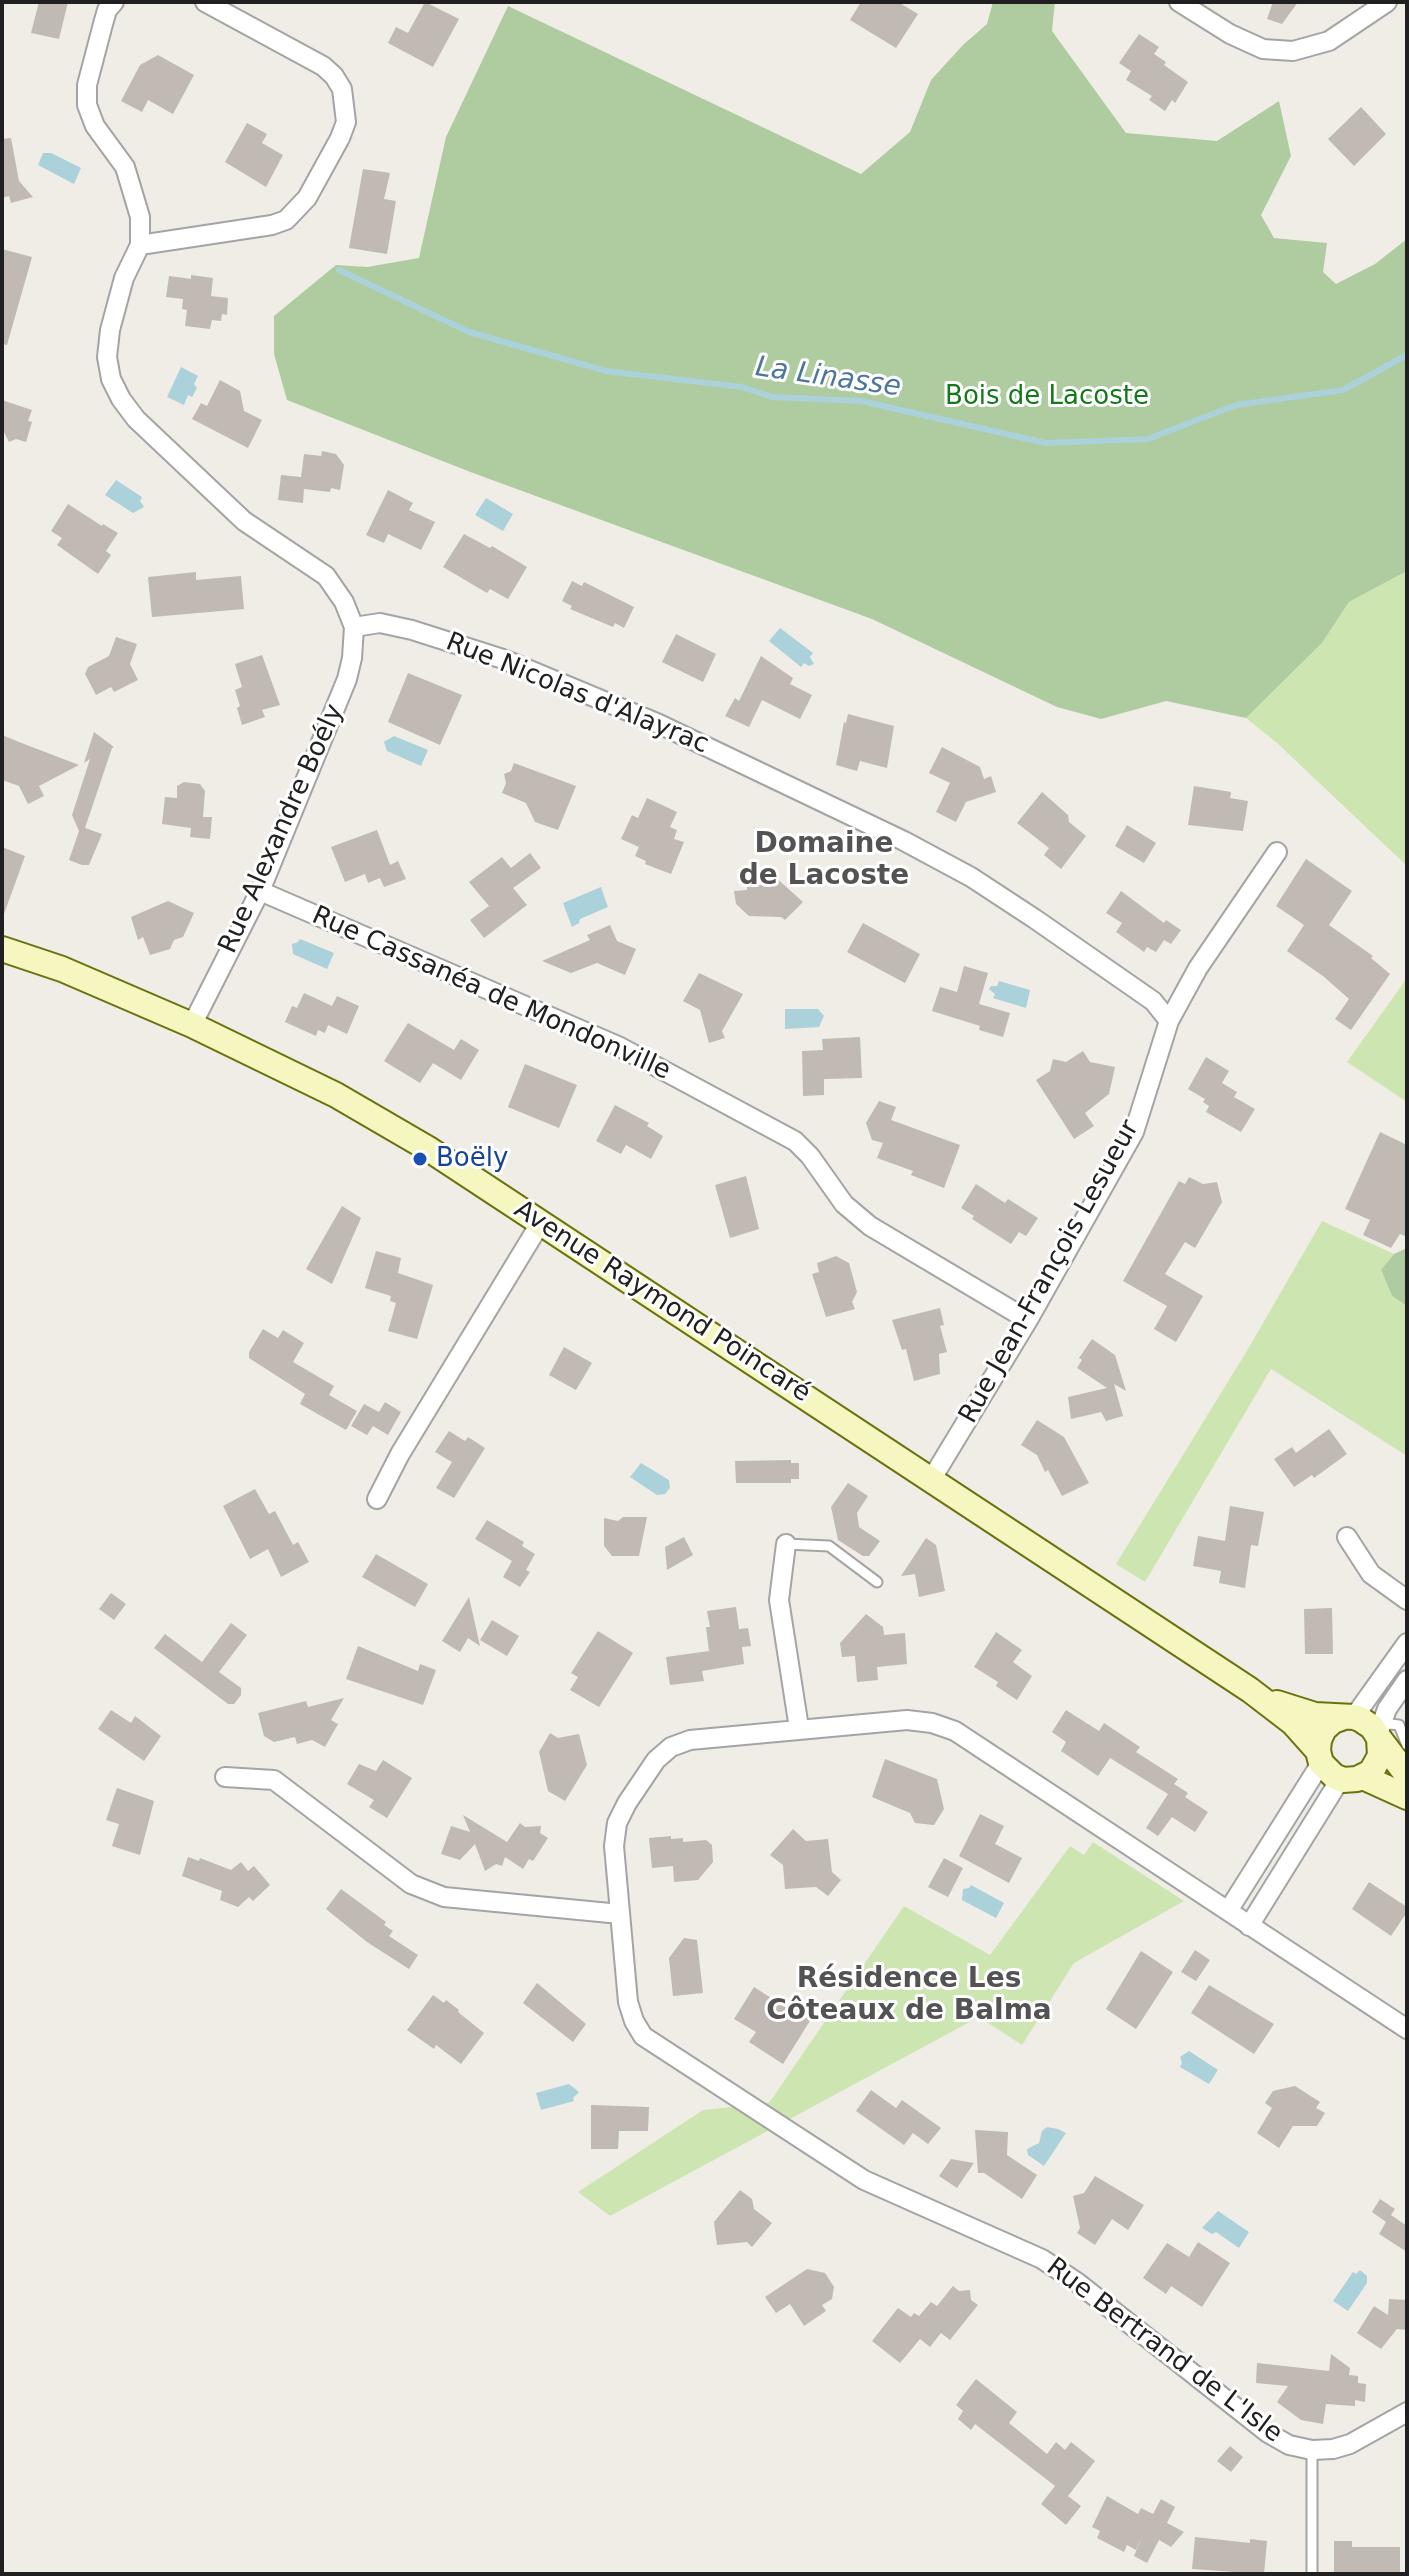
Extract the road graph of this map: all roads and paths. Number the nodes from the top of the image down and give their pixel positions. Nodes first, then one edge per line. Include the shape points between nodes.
1 (114, 2) edge
2 (205, 2) edge
3 (1179, 2) edge
4 (1387, 2) edge
5 (140, 245) junction
6 (354, 627) junction
7 (1277, 852) dead end
8 (260, 891) junction
9 (2, 949) edge
10 (1169, 1021) junction
11 (192, 1025) junction
12 (541, 1222) junction
13 (1028, 1320) junction
14 (931, 1480) junction
15 (377, 1499) dead end
16 (1347, 1537) dead end
17 (786, 1544) joint
18 (877, 1582) dead end
19 (1407, 1600) edge
20 (1407, 1643) edge
21 (1407, 1680) edge
22 (1250, 1690) junction
23 (1367, 1725) junction
24 (799, 1728) junction
25 (1407, 1745) edge
26 (1319, 1757) junction
27 (1407, 1775) edge
28 (225, 1777) dead end
29 (1353, 1778) junction
30 (1407, 1797) edge
31 (1228, 1911) junction
32 (620, 1914) junction
33 (1249, 1926) junction
34 (1407, 2029) edge
35 (1407, 2412) edge
36 (1312, 2450) junction
37 (1312, 2574) edge

1 - 5 street via 107,10 87,85 87,105 95,126 125,167 140,217
2 - 5 street via 323,66 342,89 346,122 307,198 286,220
3 - 4 street via 1263,49 1293,51 1329,41
5 - 6 street via 124,278 110,330 107,357 121,399 244,521 326,576
6 - 8 street, Rue Alexandre Boély via 347,679
6 - 10 street, Rue Nicolas d'Alayrac via 380,623 503,659 659,724 904,841 1035,919 1153,1001
7 - 10 street, Rue Jean-François Lesueur via 1198,968
8 - 11 street, Rue Alexandre Boély
8 - 13 street, Rue Cassanéa de Mondonville via 618,1046 795,1141 844,1204 870,1226
9 - 11 main road, Avenue Raymond Poincaré
10 - 13 street, Rue Jean-François Lesueur via 1134,1132
11 - 12 main road, Avenue Raymond Poincaré via 336,1095
12 - 14 main road, Avenue Raymond Poincaré
12 - 15 street
13 - 14 street, Rue Jean-François Lesueur
14 - 22 main road, Avenue Raymond Poincaré
16 - 19 street via 1371,1574
17 - 18 lane via 829,1546
17 - 24 street via 779,1600
20 - 23 street
21 - 23 street
22 - 23 main road, Avenue Raymond Poincaré via 1296,1710
22 - 26 main road, Avenue Raymond Poincaré via 1293,1723
23 - 25 lane via 1399,1725
23 - 26 main road via 1333,1721 1319,1740
23 - 27 main road
23 - 29 main road via 1381,1747 1377,1765
24 - 31 street, Rue Bertrand de L'Isle via 907,1720 955,1731
24 - 32 street, Rue Bertrand de L'Isle via 690,1740 656,1760 617,1823
26 - 29 main road via 1326,1771
26 - 31 street
28 - 32 street via 274,1780 411,1884 444,1897
29 - 30 main road
29 - 33 street via 1336,1786
31 - 33 street, Rue Bertrand de L'Isle
32 - 36 street, Rue Bertrand de L'Isle via 628,2002 643,2036 864,2180 1042,2259 1268,2433
33 - 34 street, Rue Bertrand de L'Isle
35 - 36 street, Rue Bertrand de L'Isle via 1350,2444
36 - 37 lane

